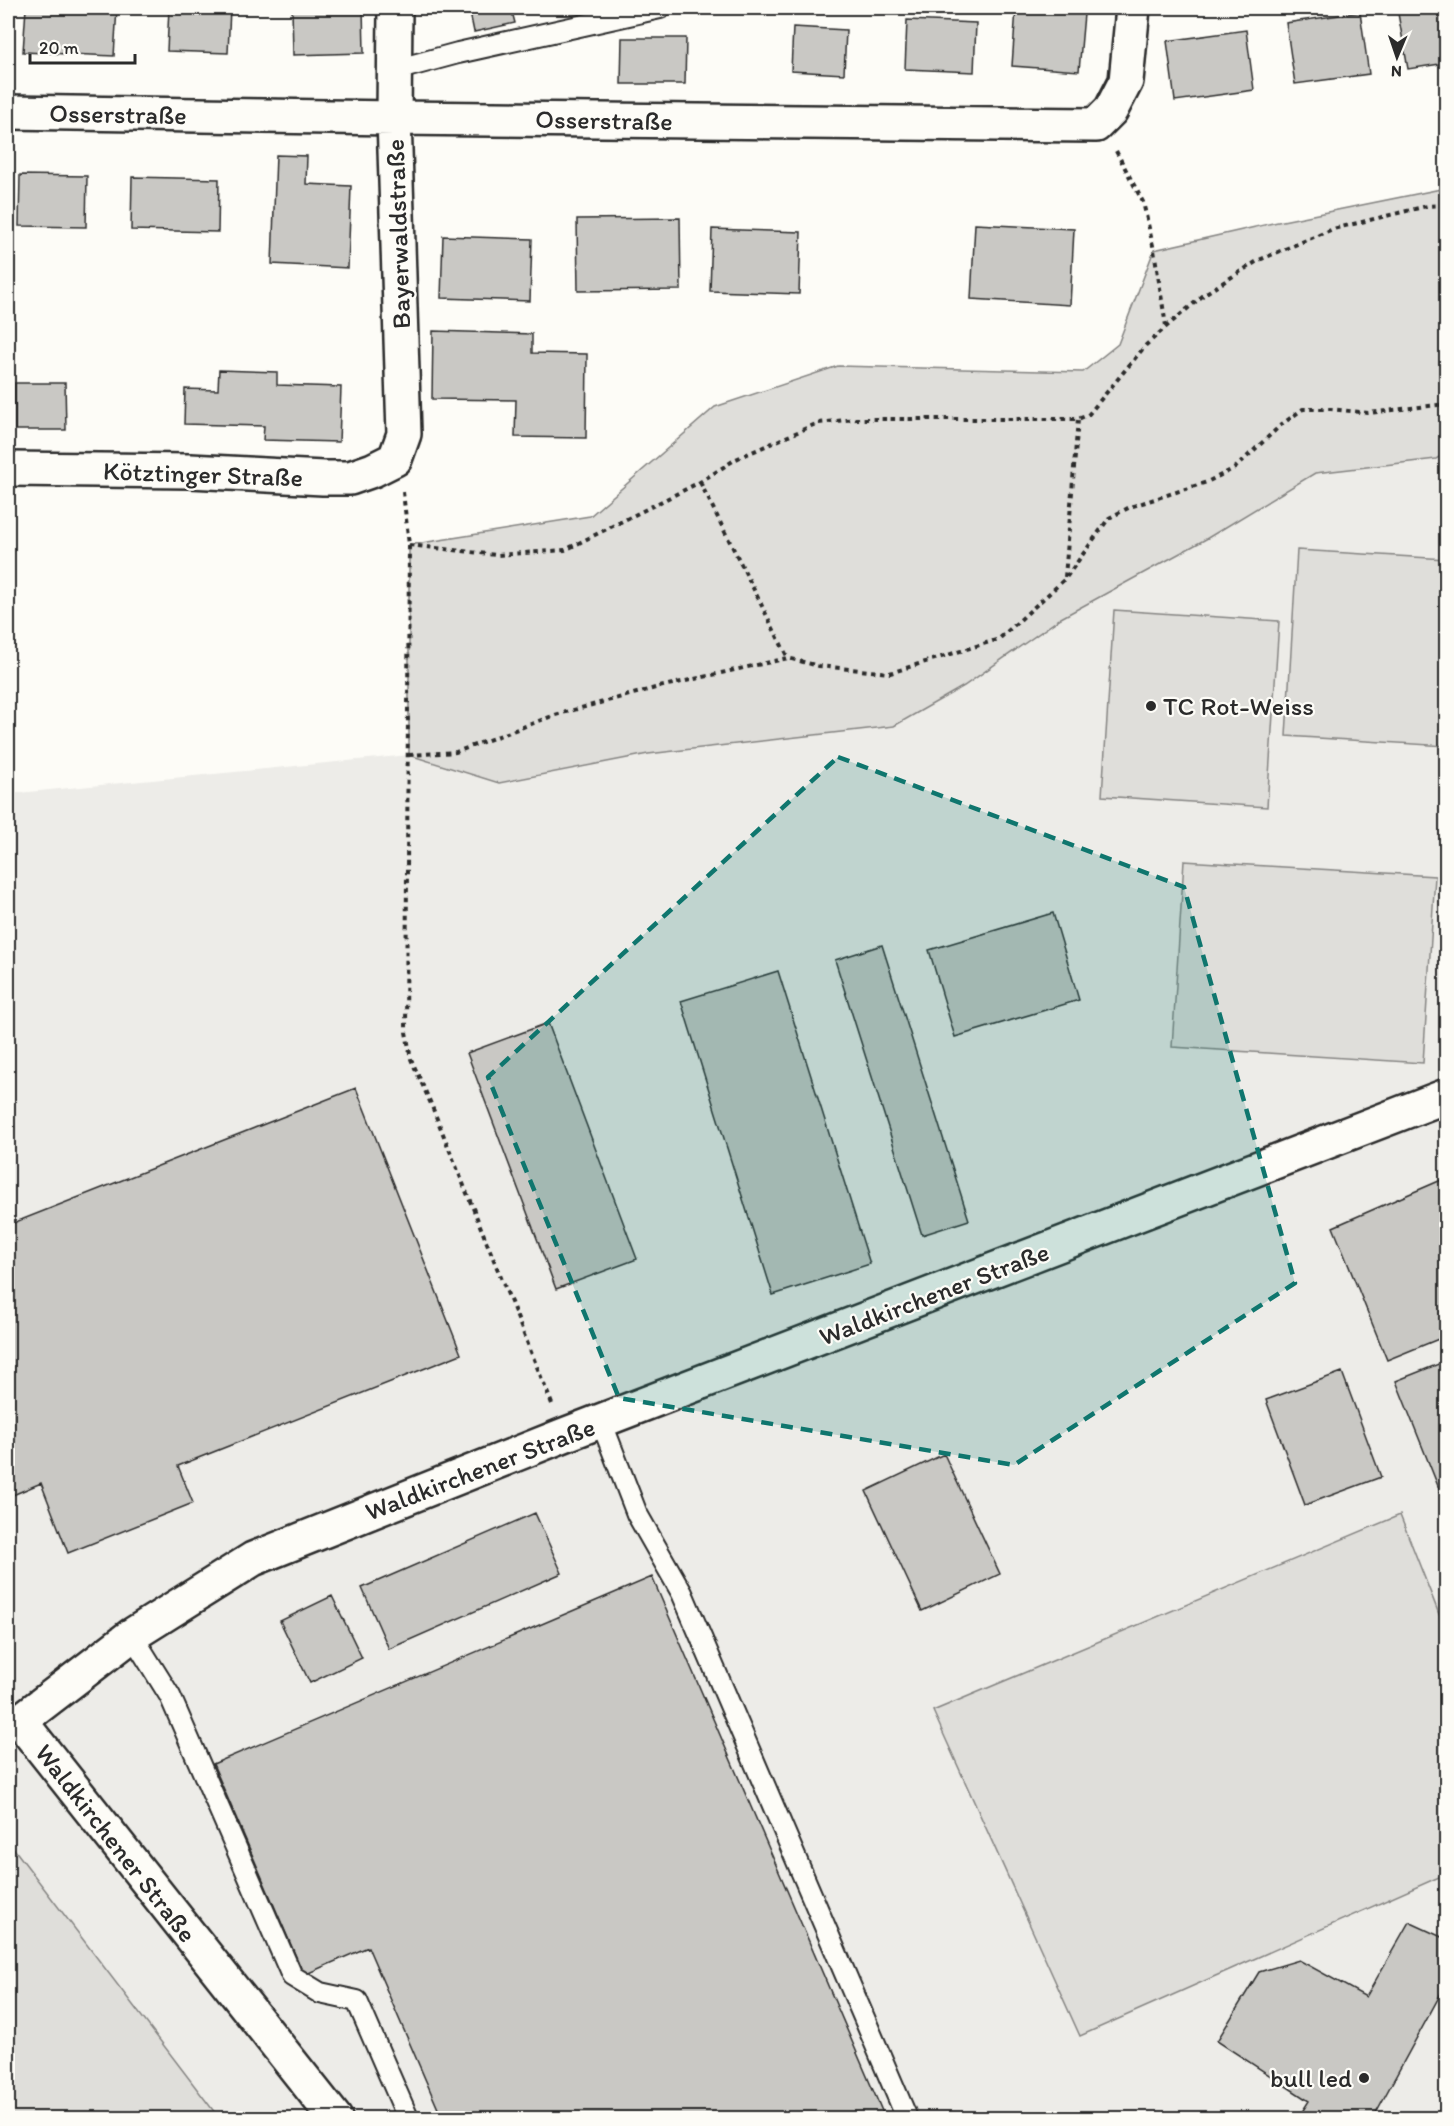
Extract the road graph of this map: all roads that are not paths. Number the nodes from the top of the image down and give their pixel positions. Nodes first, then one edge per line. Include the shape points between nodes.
1 (395, 8) edge
2 (660, 8) edge
3 (1132, 19) edge
4 (395, 70) junction
5 (8, 112) edge
6 (394, 118) junction
7 (395, 459) joint
8 (8, 470) edge
9 (1446, 1096) edge
10 (602, 1421) junction
11 (132, 1635) junction
12 (14, 1713) edge
13 (335, 2118) edge
14 (408, 2118) edge
15 (907, 2118) edge

1 - 4 street, Bayerwaldstraße
2 - 4 lane
3 - 6 street, Osserstraße via 1126,81 1111,110 1095,125
4 - 6 street, Bayerwaldstraße
5 - 6 street, Osserstraße
6 - 7 street, Bayerwaldstraße via 404,434
7 - 8 street, Kötztinger Straße via 350,478 190,471
9 - 10 street, Waldkirchener Straße
10 - 11 street, Waldkirchener Straße via 253,1559
10 - 15 lane via 637,1514 682,1593
11 - 12 street, Waldkirchener Straße
11 - 14 lane via 170,1696 292,1976 320,1993 357,2001
12 - 13 street, Waldkirchener Straße

